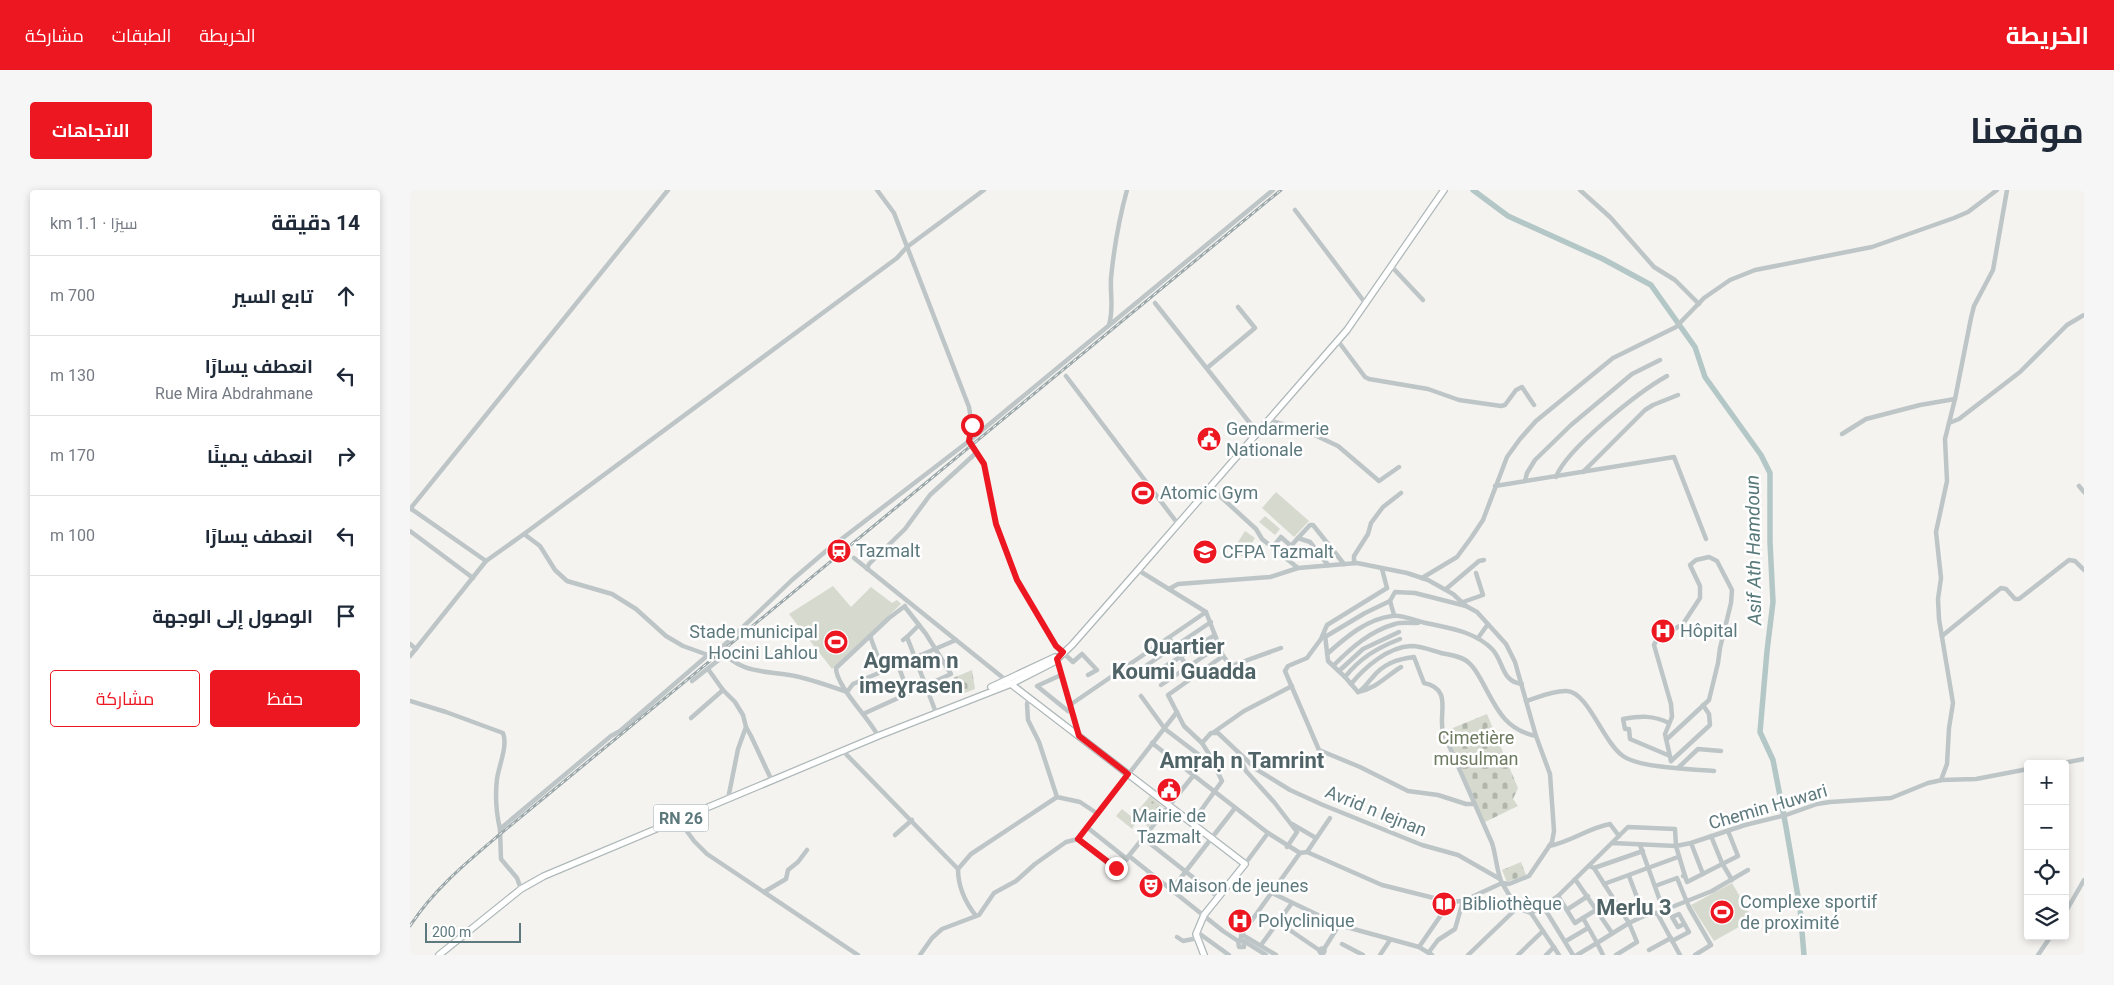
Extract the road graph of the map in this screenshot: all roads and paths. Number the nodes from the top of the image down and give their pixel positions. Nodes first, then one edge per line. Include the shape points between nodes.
1 (668, 190) edge
2 (878, 190) edge
3 (984, 190) edge
4 (1127, 190) edge
5 (1273, 190) edge
6 (1444, 190) edge
7 (1580, 190) edge
8 (1997, 190) edge
9 (2007, 190) edge
10 (1295, 210) dead end
11 (907, 247) junction
12 (1392, 267) junction
13 (1422, 300) dead end
14 (1155, 303) dead end
15 (1366, 304) junction
16 (1699, 304) junction
17 (1238, 307) dead end
18 (2084, 315) edge
19 (1109, 326) junction
20 (1338, 340) junction
21 (1660, 360) dead end
22 (1207, 368) junction
23 (1066, 376) dead end
24 (1667, 376) dead end
25 (1678, 395) dead end
26 (1956, 399) junction
27 (1534, 405) dead end
28 (1268, 420) junction
29 (1949, 423) junction
30 (1257, 432) junction
31 (1842, 434) dead end
32 (969, 441) junction
33 (976, 453) junction
34 (1399, 467) dead end
35 (1582, 472) junction
36 (1556, 477) junction
37 (1525, 482) junction
38 (1495, 486) junction
39 (2079, 486) dead end
40 (1210, 487) junction
41 (2084, 492) edge
42 (1401, 493) dead end
43 (410, 509) edge
44 (1178, 524) junction
45 (410, 531) edge
46 (524, 534) junction
47 (1298, 538) junction
48 (1706, 540) dead end
49 (1291, 546) junction
50 (1273, 547) junction
51 (1320, 554) junction
52 (854, 558) dead end
53 (1306, 558) dead end
54 (1484, 560) dead end
55 (486, 561) junction
56 (1354, 563) junction
57 (1344, 564) junction
58 (1328, 565) junction
59 (1314, 566) junction
60 (1298, 568) junction
61 (867, 569) junction
62 (1382, 569) junction
63 (1138, 570) junction
64 (2084, 570) edge
65 (1476, 573) dead end
66 (473, 578) junction
67 (1422, 578) junction
68 (1168, 588) junction
69 (1387, 588) junction
70 (1446, 589) junction
71 (1395, 592) junction
72 (1390, 601) junction
73 (1463, 602) junction
74 (906, 604) junction
75 (1466, 606) junction
76 (1206, 612) junction
77 (1394, 615) junction
78 (1211, 622) junction
79 (1424, 623) junction
80 (1488, 624) junction
81 (919, 625) junction
82 (1324, 631) junction
83 (1399, 632) dead end
84 (1215, 635) junction
85 (870, 636) junction
86 (1942, 636) junction
87 (1325, 637) junction
88 (1169, 638) junction
89 (1478, 638) junction
90 (1400, 639) dead end
91 (956, 640) junction
92 (410, 644) edge
93 (1219, 646) junction
94 (1175, 647) junction
95 (1281, 648) dead end
96 (416, 649) junction
97 (935, 649) junction
98 (720, 650) junction
99 (1063, 652) junction
100 (1327, 654) junction
101 (708, 655) junction
102 (725, 655) junction
103 (410, 656) edge
104 (1181, 656) junction
105 (1223, 656) junction
106 (915, 658) junction
107 (1057, 659) junction
108 (898, 665) junction
109 (1147, 665) dead end
110 (1334, 665) junction
111 (1187, 667) junction
112 (1400, 667) dead end
113 (708, 669) junction
114 (883, 671) junction
115 (1339, 671) junction
116 (1153, 674) dead end
117 (1061, 675) junction
118 (1088, 675) dead end
119 (1193, 676) junction
120 (1345, 677) junction
121 (692, 681) dead end
122 (1009, 682) junction
123 (1351, 684) junction
124 (1522, 684) junction
125 (904, 685) dead end
126 (1161, 685) dead end
127 (926, 686) junction
128 (1292, 686) junction
129 (723, 690) junction
130 (847, 692) junction
131 (1358, 692) junction
132 (1141, 696) dead end
133 (1029, 698) junction
134 (1526, 700) junction
135 (410, 701) edge
136 (1703, 705) junction
137 (1069, 708) junction
138 (935, 710) junction
139 (1177, 712) junction
140 (863, 714) junction
141 (691, 718) dead end
142 (915, 720) junction
143 (1669, 723) junction
144 (746, 727) junction
145 (1164, 728) junction
146 (1214, 732) junction
147 (878, 736) junction
148 (1079, 736) junction
149 (1536, 736) junction
150 (1666, 740) junction
151 (1152, 743) junction
152 (1202, 743) junction
153 (843, 751) junction
154 (1721, 751) dead end
155 (1238, 753) junction
156 (1671, 758) junction
157 (2084, 759) edge
158 (1246, 760) junction
159 (2069, 762) edge
160 (1242, 766) junction
161 (1670, 767) junction
162 (1217, 768) junction
163 (1678, 768) junction
164 (2024, 770) edge
165 (1714, 771) dead end
166 (1128, 774) junction
167 (1193, 776) junction
168 (772, 780) junction
169 (1941, 780) junction
170 (1215, 792) junction
171 (1057, 797) junction
172 (728, 799) junction
173 (1475, 804) junction
174 (1169, 806) junction
175 (1235, 808) junction
176 (1098, 814) junction
177 (1330, 818) dead end
178 (678, 819) junction
179 (912, 820) junction
180 (1289, 822) junction
181 (1192, 823) junction
182 (1088, 828) junction
183 (500, 829) junction
184 (1728, 831) junction
185 (1268, 833) junction
186 (895, 835) dead end
187 (1619, 836) junction
188 (1711, 836) junction
189 (1143, 838) junction
190 (1212, 838) junction
191 (1316, 838) junction
192 (1078, 839) junction
193 (1612, 843) junction
194 (1691, 843) junction
195 (1640, 845) junction
196 (1550, 846) junction
197 (1676, 846) junction
198 (1287, 847) junction
199 (807, 850) dead end
200 (1642, 851) junction
201 (1307, 852) junction
202 (1300, 853) junction
203 (1128, 857) junction
204 (1678, 857) junction
205 (1722, 863) junction
206 (1245, 864) junction
207 (1591, 867) junction
208 (1649, 868) junction
209 (958, 869) junction
210 (1748, 870) dead end
211 (1186, 871) junction
212 (1703, 874) junction
213 (1629, 876) junction
214 (1685, 876) junction
215 (1575, 878) junction
216 (1677, 878) junction
217 (1732, 880) junction
218 (2084, 880) edge
219 (1501, 881) junction
220 (1604, 884) junction
221 (1656, 886) junction
222 (521, 889) junction
223 (1172, 889) junction
224 (764, 892) junction
225 (1272, 894) junction
226 (1558, 896) junction
227 (1588, 896) junction
228 (1218, 897) junction
229 (1614, 899) junction
230 (1463, 901) junction
231 (1450, 902) junction
232 (1687, 902) junction
233 (1292, 903) junction
234 (1543, 906) junction
235 (2069, 906) edge
236 (1517, 908) junction
237 (1568, 909) junction
238 (1663, 909) junction
239 (1597, 910) junction
240 (1531, 913) junction
241 (1657, 913) junction
242 (976, 916) junction
243 (1204, 916) junction
244 (1644, 916) junction
245 (1582, 918) junction
246 (1278, 922) junction
247 (1575, 923) junction
248 (1629, 923) junction
249 (1684, 924) dead end
250 (1339, 925) junction
251 (1588, 928) junction
252 (1543, 931) junction
253 (1580, 932) junction
254 (1612, 933) junction
255 (1242, 934) junction
256 (1177, 936) dead end
257 (1197, 936) junction
258 (1390, 940) junction
259 (1671, 940) junction
260 (2048, 940) edge
261 (1566, 941) junction
262 (1239, 942) junction
263 (1597, 942) junction
264 (1342, 944) dead end
265 (1260, 945) junction
266 (1419, 947) junction
267 (1554, 947) junction
268 (1649, 950) dead end
269 (1322, 952) edge
270 (1431, 954) edge
271 (439, 955) edge
272 (858, 955) edge
273 (920, 955) edge
274 (1204, 955) edge
275 (1230, 955) edge
276 (1266, 955) edge
277 (1276, 955) edge
278 (1363, 955) edge
279 (1380, 955) edge
280 (1468, 955) edge
281 (1518, 955) edge
282 (1546, 955) edge
283 (1559, 955) edge
284 (1573, 955) edge
285 (1577, 955) edge
286 (1603, 955) edge
287 (1616, 955) edge
288 (1680, 955) edge
289 (1695, 955) edge
290 (2038, 955) edge

1 - 43 street
2 - 11 street via 894,213
3 - 11 street
4 - 19 street via 1118,222
5 - 19 street
6 - 12 main road, RN 26
7 - 16 street via 1610,217 1649,262 1672,277
8 - 16 street via 1968,212 1872,247 1755,270 1730,280
9 - 26 street via 1993,270 1974,306
10 - 15 street
11 - 32 street via 969,407 972,425
11 - 46 street via 898,258
12 - 13 street
12 - 15 main road, RN 26
14 - 22 street
15 - 20 main road, RN 26
16 - 38 street via 1676,327 1613,358 1536,421 1507,457
17 - 22 street via 1255,328
18 - 29 street via 2067,325 2020,372 1959,419
19 - 32 street
20 - 27 street via 1365,377 1428,389 1475,404 1501,406 1522,387
20 - 28 main road, RN 26
21 - 37 street via 1632,374 1571,425 1535,460
22 - 30 street
23 - 44 street
24 - 36 street via 1642,392 1573,451
25 - 35 street via 1645,410
26 - 29 street
26 - 31 street via 1866,419
28 - 30 main road, RN 26
28 - 34 street via 1304,430 1338,446 1379,481
29 - 86 street via 1945,446 1947,481 1936,532 1941,566 1938,609
30 - 40 main road, RN 26
32 - 33 street
32 - 98 street via 826,551
33 - 61 street via 930,495 905,529
33 - 99 street via 984,464 996,524 1017,580 1056,646
35 - 36 street
35 - 48 street via 1674,457
36 - 37 street
37 - 38 street
38 - 67 street via 1483,520 1457,557
39 - 41 street
40 - 44 main road, RN 26
40 - 50 street
42 - 56 street via 1388,502 1371,523 1354,556
43 - 55 street
44 - 63 main road, RN 26
45 - 66 street
46 - 55 street
46 - 101 street via 540,546 555,570 567,581 612,594 636,609 666,636
47 - 49 street
47 - 51 street via 1310,542
47 - 57 street via 1313,525
49 - 50 street via 1281,538
49 - 53 street
50 - 60 street
51 - 58 street
51 - 59 street
52 - 61 street
54 - 70 street
55 - 66 street
56 - 57 street
56 - 62 street
57 - 58 street
58 - 59 street
59 - 60 street
60 - 68 street via 1270,578 1178,584
61 - 74 street
62 - 67 street
62 - 69 street
63 - 68 street
63 - 99 main road, RN 26
64 - 86 street via 2069,560 2019,599 2001,588
65 - 73 street via 1483,596
66 - 96 street
67 - 70 street
68 - 76 street
69 - 71 street
69 - 82 street via 1334,620
70 - 73 street
71 - 72 street
71 - 75 street via 1415,593
72 - 77 street
72 - 87 street
73 - 75 street
74 - 81 street
74 - 85 street
74 - 91 street
75 - 80 street
76 - 78 street
76 - 88 street
77 - 79 street
77 - 100 street via 1357,630
78 - 84 street
78 - 94 street
79 - 89 street via 1454,628
79 - 110 street via 1396,624 1378,632 1358,643
80 - 89 street
80 - 124 street via 1511,653
81 - 97 street
81 - 106 street via 905,639
82 - 87 street
82 - 128 street via 1307,658 1285,668
83 - 115 street via 1363,648
84 - 93 street
84 - 104 street
85 - 114 street
85 - 130 street via 836,668
86 - 169 street via 1953,703 1947,764
87 - 100 street
88 - 94 street
88 - 137 street
89 - 124 street via 1496,653 1508,679
90 - 120 street via 1371,652
91 - 97 street
91 - 122 street
92 - 96 street
93 - 105 street
93 - 111 street
94 - 104 street
94 - 109 street
95 - 105 street via 1232,666
96 - 103 street
97 - 106 street
97 - 127 street via 951,674
98 - 101 street
98 - 102 street
99 - 107 main road, RN 26
99 - 118 street via 1073,662 1082,654 1097,670
99 - 122 main road, RN 26
100 - 110 street via 1328,661
101 - 183 street
102 - 113 street
102 - 130 street via 743,668 795,676
104 - 111 street
104 - 116 street
105 - 119 street
106 - 108 street
106 - 127 street
107 - 117 street
107 - 122 main road, RN 26
108 - 114 street
108 - 125 street
110 - 115 street
111 - 119 street
111 - 126 street
112 - 131 street via 1375,687
113 - 121 street
113 - 129 street
114 - 130 street via 853,684
115 - 120 street
117 - 137 street
117 - 137 street via 1037,686
119 - 139 street via 1168,695
120 - 123 street
122 - 133 main road
122 - 138 main road, RN 26
122 - 142 main road, RN 26
123 - 131 street
123 - 149 street via 1373,662 1404,647 1416,646 1458,657 1470,663 1503,717 1521,731
124 - 134 street
127 - 138 street
127 - 140 street
128 - 146 street via 1244,710
128 - 173 street via 1319,750 1408,791
129 - 141 street
129 - 144 street via 735,702
130 - 140 street
131 - 173 street via 1387,665 1414,657 1424,682 1437,689 1443,699 1440,722 1443,732
132 - 145 street
133 - 148 main road
133 - 171 street via 1028,720 1039,742
134 - 149 street
134 - 161 street via 1562,691 1574,692 1586,702 1602,732 1621,754 1629,759
135 - 183 street via 503,733 496,794
136 - 143 street via 1709,700 1732,596 1717,561 1709,557 1690,565 1701,592 1689,616 1654,645 1671,704
136 - 150 street
136 - 156 street via 1709,714 1710,725
137 - 148 street
138 - 142 main road, RN 26
139 - 145 street
139 - 152 street via 1184,726
140 - 147 street
142 - 147 main road, RN 26
143 - 150 street
143 - 156 street via 1642,715 1623,719 1630,739
144 - 168 street
144 - 172 street
145 - 151 street
145 - 162 street
146 - 152 street
146 - 155 street, Avrid n lejnan
147 - 153 main road, RN 26
148 - 166 main road
149 - 196 street via 1550,774 1554,832
150 - 156 street
151 - 166 street
151 - 167 street
152 - 162 street
153 - 168 main road, RN 26
153 - 179 street
154 - 163 street via 1698,748
155 - 158 street, Avrid n lejnan
155 - 160 street
156 - 161 street
157 - 159 street
158 - 160 street
158 - 219 street, Avrid n lejnan via 1281,784 1323,805 1422,845 1458,855
160 - 180 street
161 - 163 street
162 - 170 street via 1222,781
163 - 165 street
164 - 169 street, Chemin Huwari via 1976,779
166 - 174 main road
166 - 176 street
167 - 170 street
167 - 174 street
168 - 172 main road, RN 26
169 - 184 street, Chemin Huwari via 1891,798 1817,804
170 - 175 street
170 - 181 street
171 - 176 street via 1080,802
171 - 209 street via 971,854
172 - 178 main road, RN 26
173 - 219 street via 1495,852
174 - 181 main road
174 - 189 street
175 - 185 street
175 - 190 street
176 - 182 street
177 - 191 street
178 - 222 main road, RN 26 via 544,876
178 - 224 street via 706,854
179 - 186 street
179 - 209 street
180 - 191 street
180 - 198 street via 1297,832
181 - 190 main road
182 - 192 street
182 - 203 street
183 - 222 street via 502,859 517,878
184 - 188 street, Chemin Huwari
184 - 205 street via 1738,856
185 - 198 street
185 - 206 street
187 - 193 street
187 - 196 street via 1610,824
187 - 197 street via 1628,827 1675,829
188 - 194 street, Chemin Huwari
188 - 205 street
189 - 203 street
189 - 211 street
190 - 206 main road
190 - 211 street
191 - 201 street
192 - 203 street via 1116,868
192 - 242 street via 1066,842 1016,881 994,893
193 - 195 street, Chemin Huwari
193 - 207 street
194 - 197 street, Chemin Huwari
194 - 212 street
195 - 197 street, Chemin Huwari
195 - 200 street
196 - 219 street via 1529,876 1509,884
197 - 204 street
198 - 202 street
199 - 224 street via 788,870 786,879
200 - 207 street
200 - 208 street
201 - 202 street
201 - 231 street via 1382,885
202 - 225 street
203 - 223 street
204 - 208 street
204 - 214 street
205 - 212 street
205 - 217 street
206 - 228 main road
207 - 215 street
207 - 220 street
208 - 213 street
208 - 221 street
209 - 242 street via 961,892
210 - 217 street
211 - 223 street
211 - 228 street
212 - 214 street via 1687,882
213 - 220 street
213 - 244 street
214 - 216 street
215 - 226 street
215 - 227 street
216 - 221 street
216 - 232 street
217 - 232 street
218 - 235 street
219 - 230 street
219 - 236 street
220 - 229 street
221 - 238 street
222 - 271 main road, RN 26
223 - 243 street
224 - 272 street
225 - 233 street
225 - 255 street
226 - 234 street
226 - 237 street
227 - 237 street
227 - 239 street
228 - 243 main road
229 - 239 street
229 - 248 street
230 - 231 street
230 - 270 street via 1455,929 1438,940
231 - 266 street
232 - 238 street
232 - 289 street via 1711,946
233 - 246 street
233 - 250 street
234 - 240 street
234 - 261 street
236 - 240 street
236 - 280 street
237 - 247 street
238 - 241 street
239 - 245 street
239 - 254 street
240 - 252 street
241 - 244 street
241 - 259 street
242 - 273 street via 942,929
243 - 257 main road
243 - 262 street
244 - 248 street
245 - 247 street
245 - 251 street
246 - 265 street
246 - 269 street
247 - 253 street
248 - 254 street
248 - 287 street via 1637,942
249 - 259 street via 1688,932
250 - 258 street
250 - 269 street
251 - 253 street
251 - 263 street
252 - 267 street
252 - 281 street
253 - 261 street
254 - 263 street
255 - 262 street
255 - 265 street
256 - 257 street via 1183,941
257 - 274 main road
257 - 275 street via 1200,934
258 - 266 street
258 - 279 street
259 - 268 street
259 - 288 street
260 - 290 street
261 - 284 street
262 - 275 street
262 - 276 street
263 - 285 street
263 - 286 street
264 - 278 street
265 - 277 street
266 - 270 street
267 - 282 street
267 - 283 street

